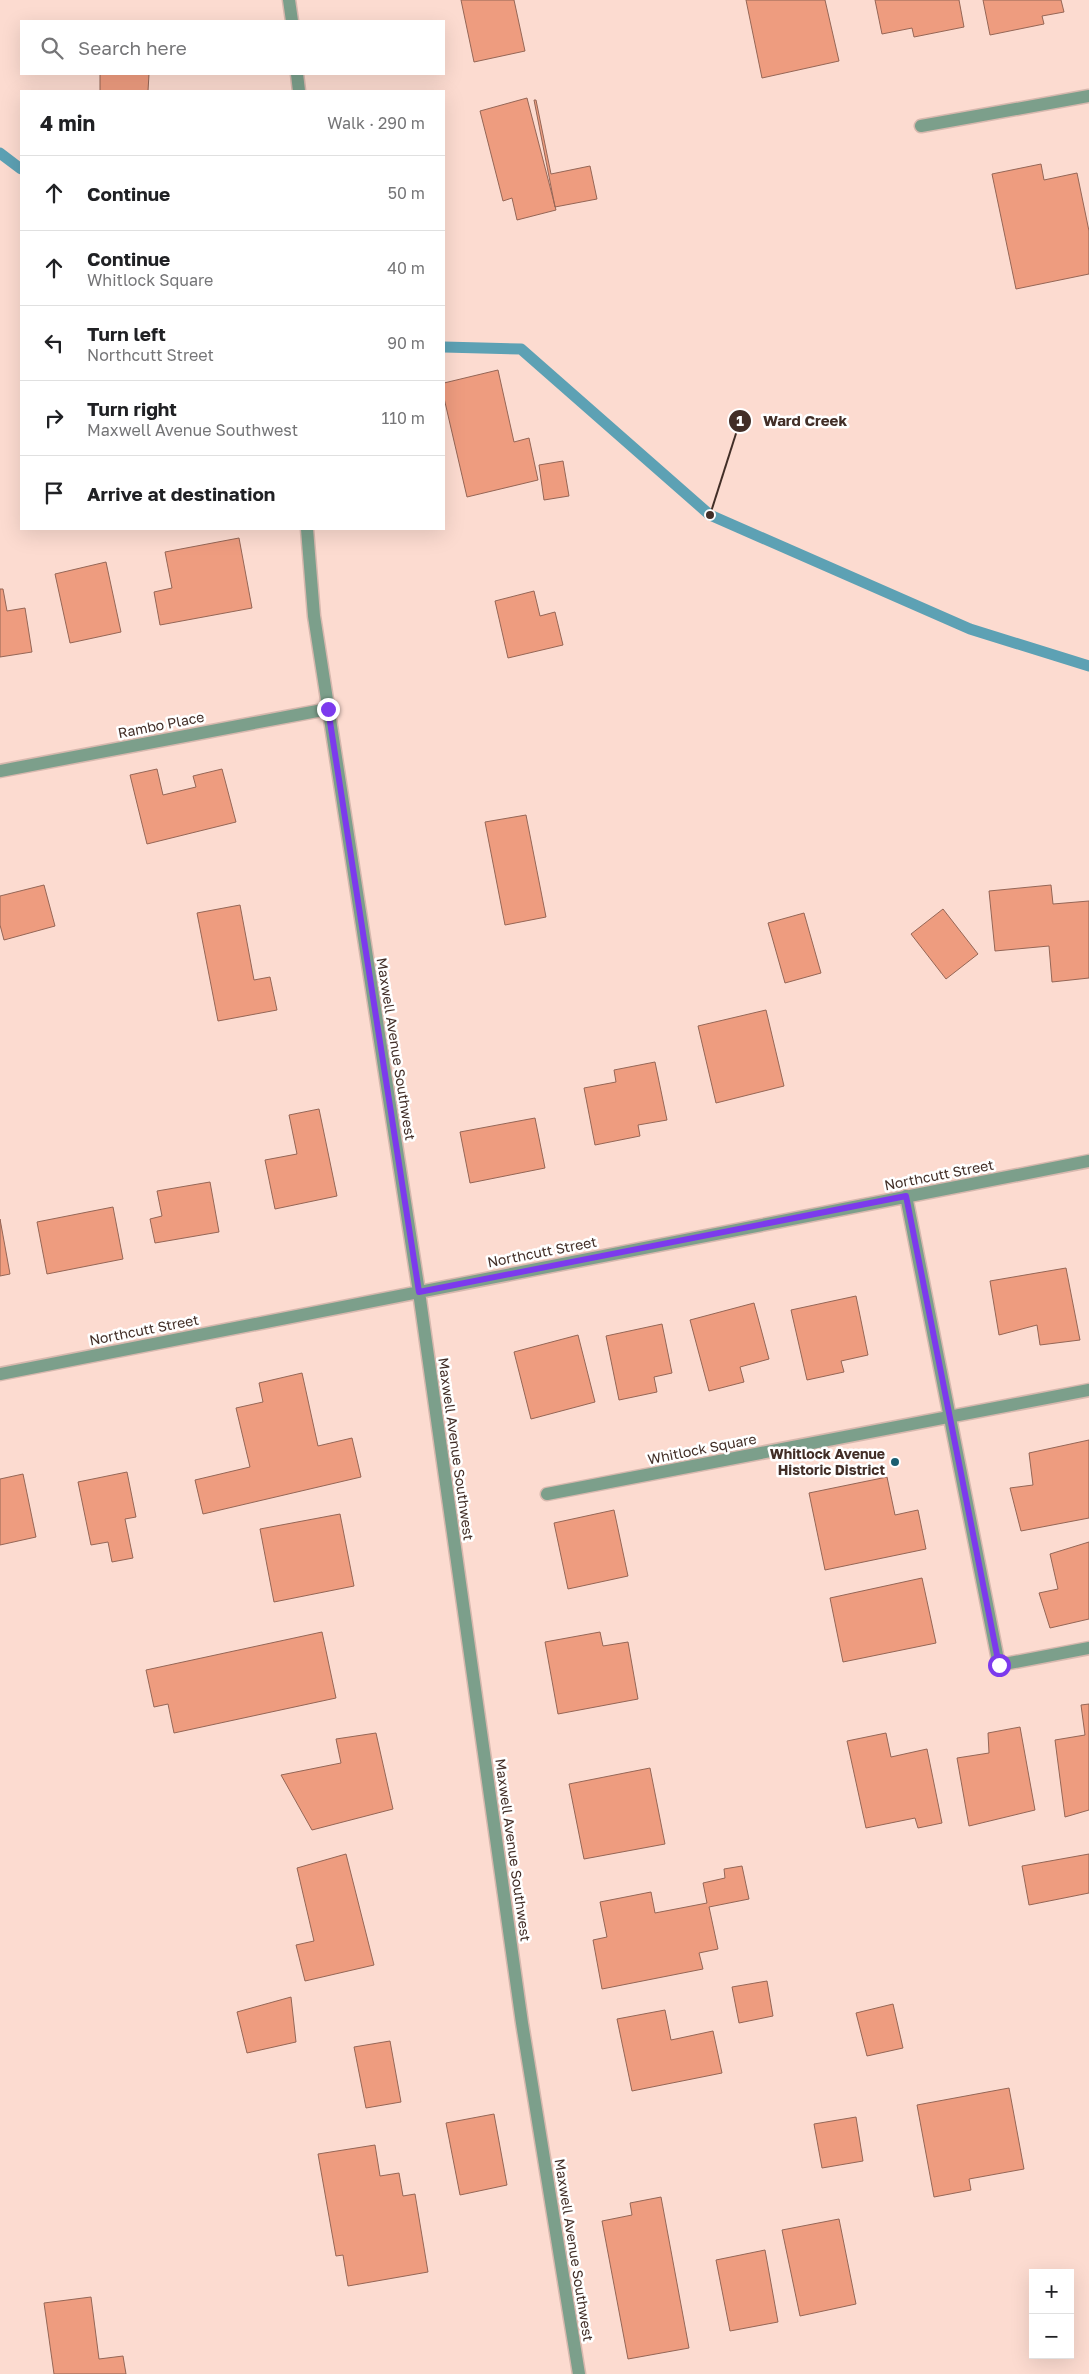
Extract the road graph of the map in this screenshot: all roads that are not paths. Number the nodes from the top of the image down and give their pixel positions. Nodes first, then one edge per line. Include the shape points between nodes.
1 (289, 0) edge
2 (292, 20) edge
3 (297, 75) edge
4 (299, 90) edge
5 (1089, 96) edge
6 (921, 126) dead end
7 (307, 530) edge
8 (328, 709) junction
9 (0, 771) edge
10 (1089, 1160) edge
11 (906, 1196) junction
12 (419, 1292) junction
13 (0, 1374) edge
14 (1089, 1390) edge
15 (952, 1416) junction
16 (547, 1494) dead end
17 (1089, 1648) edge
18 (579, 2374) edge

1 - 2 street
3 - 4 street
5 - 6 street
7 - 8 street, Maxwell Avenue Southwest via 314,616
8 - 9 street, Rambo Place
8 - 12 street, Maxwell Avenue Southwest
10 - 11 street, Northcutt Street
11 - 12 street, Northcutt Street
11 - 15 street
12 - 13 street, Northcutt Street
12 - 18 street, Maxwell Avenue Southwest via 522,2023
14 - 15 street, Whitlock Square
15 - 16 street, Whitlock Square
15 - 17 street via 999,1665

